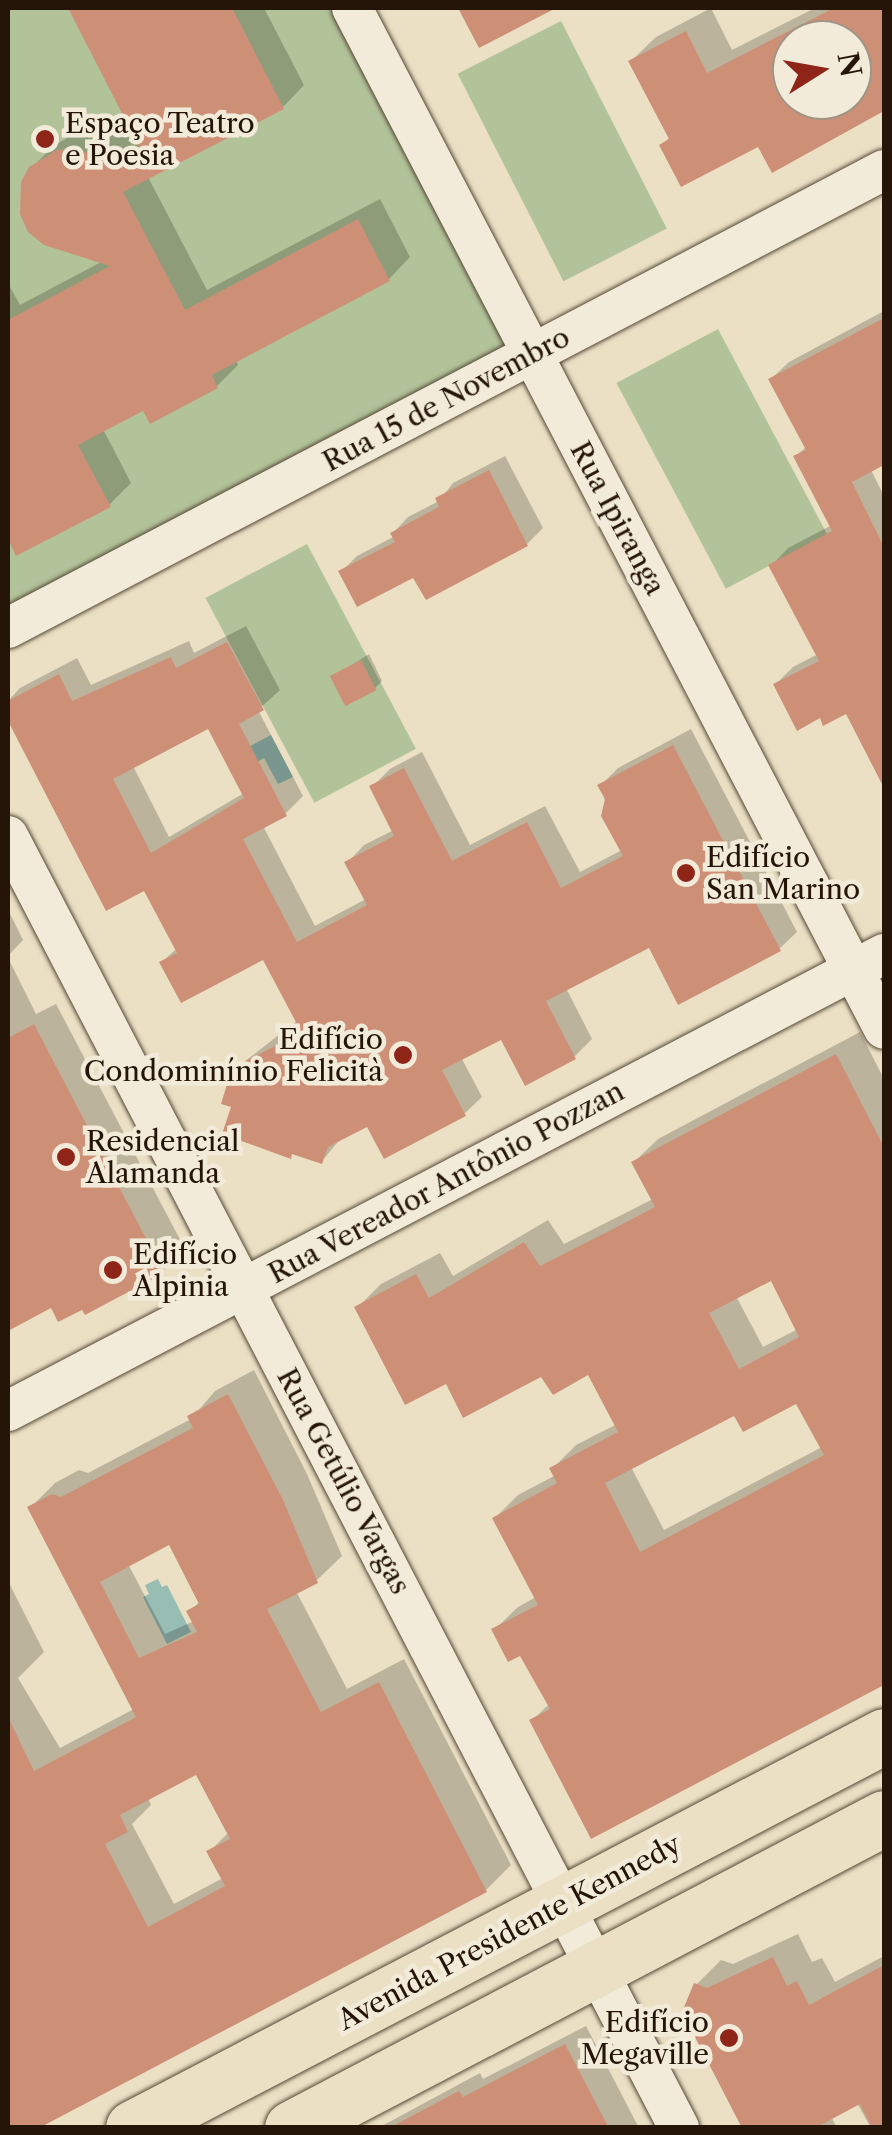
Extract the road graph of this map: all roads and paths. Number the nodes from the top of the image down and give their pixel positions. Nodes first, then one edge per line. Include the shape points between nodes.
1 (352, 8) edge
2 (884, 170) edge
3 (532, 354) junction
4 (8, 628) edge
5 (8, 836) edge
6 (869, 962) edge
7 (884, 1029) edge
8 (243, 1288) junction
9 (8, 1411) edge
10 (884, 1736) edge
11 (884, 1818) edge
12 (565, 1902) junction
13 (596, 1968) junction
14 (133, 2128) edge
15 (292, 2128) edge
16 (680, 2128) edge

1 - 3 street, Rua Ipiranga
2 - 3 street, Rua 15 de Novembro
3 - 4 street, Rua 15 de Novembro
3 - 6 street, Rua Ipiranga
5 - 8 street, Rua Getúlio Vargas
6 - 7 street, Rua Ipiranga
6 - 8 street, Rua Vereador Antônio Pozzan
8 - 9 street, Rua Vereador Antônio Pozzan
8 - 12 street, Rua Getúlio Vargas
10 - 12 main road, Avenida Presidente Kennedy
11 - 13 main road
12 - 13 street, Rua Getúlio Vargas
12 - 14 main road, Avenida Presidente Kennedy
13 - 15 main road
13 - 16 street, Rua Getúlio Vargas

